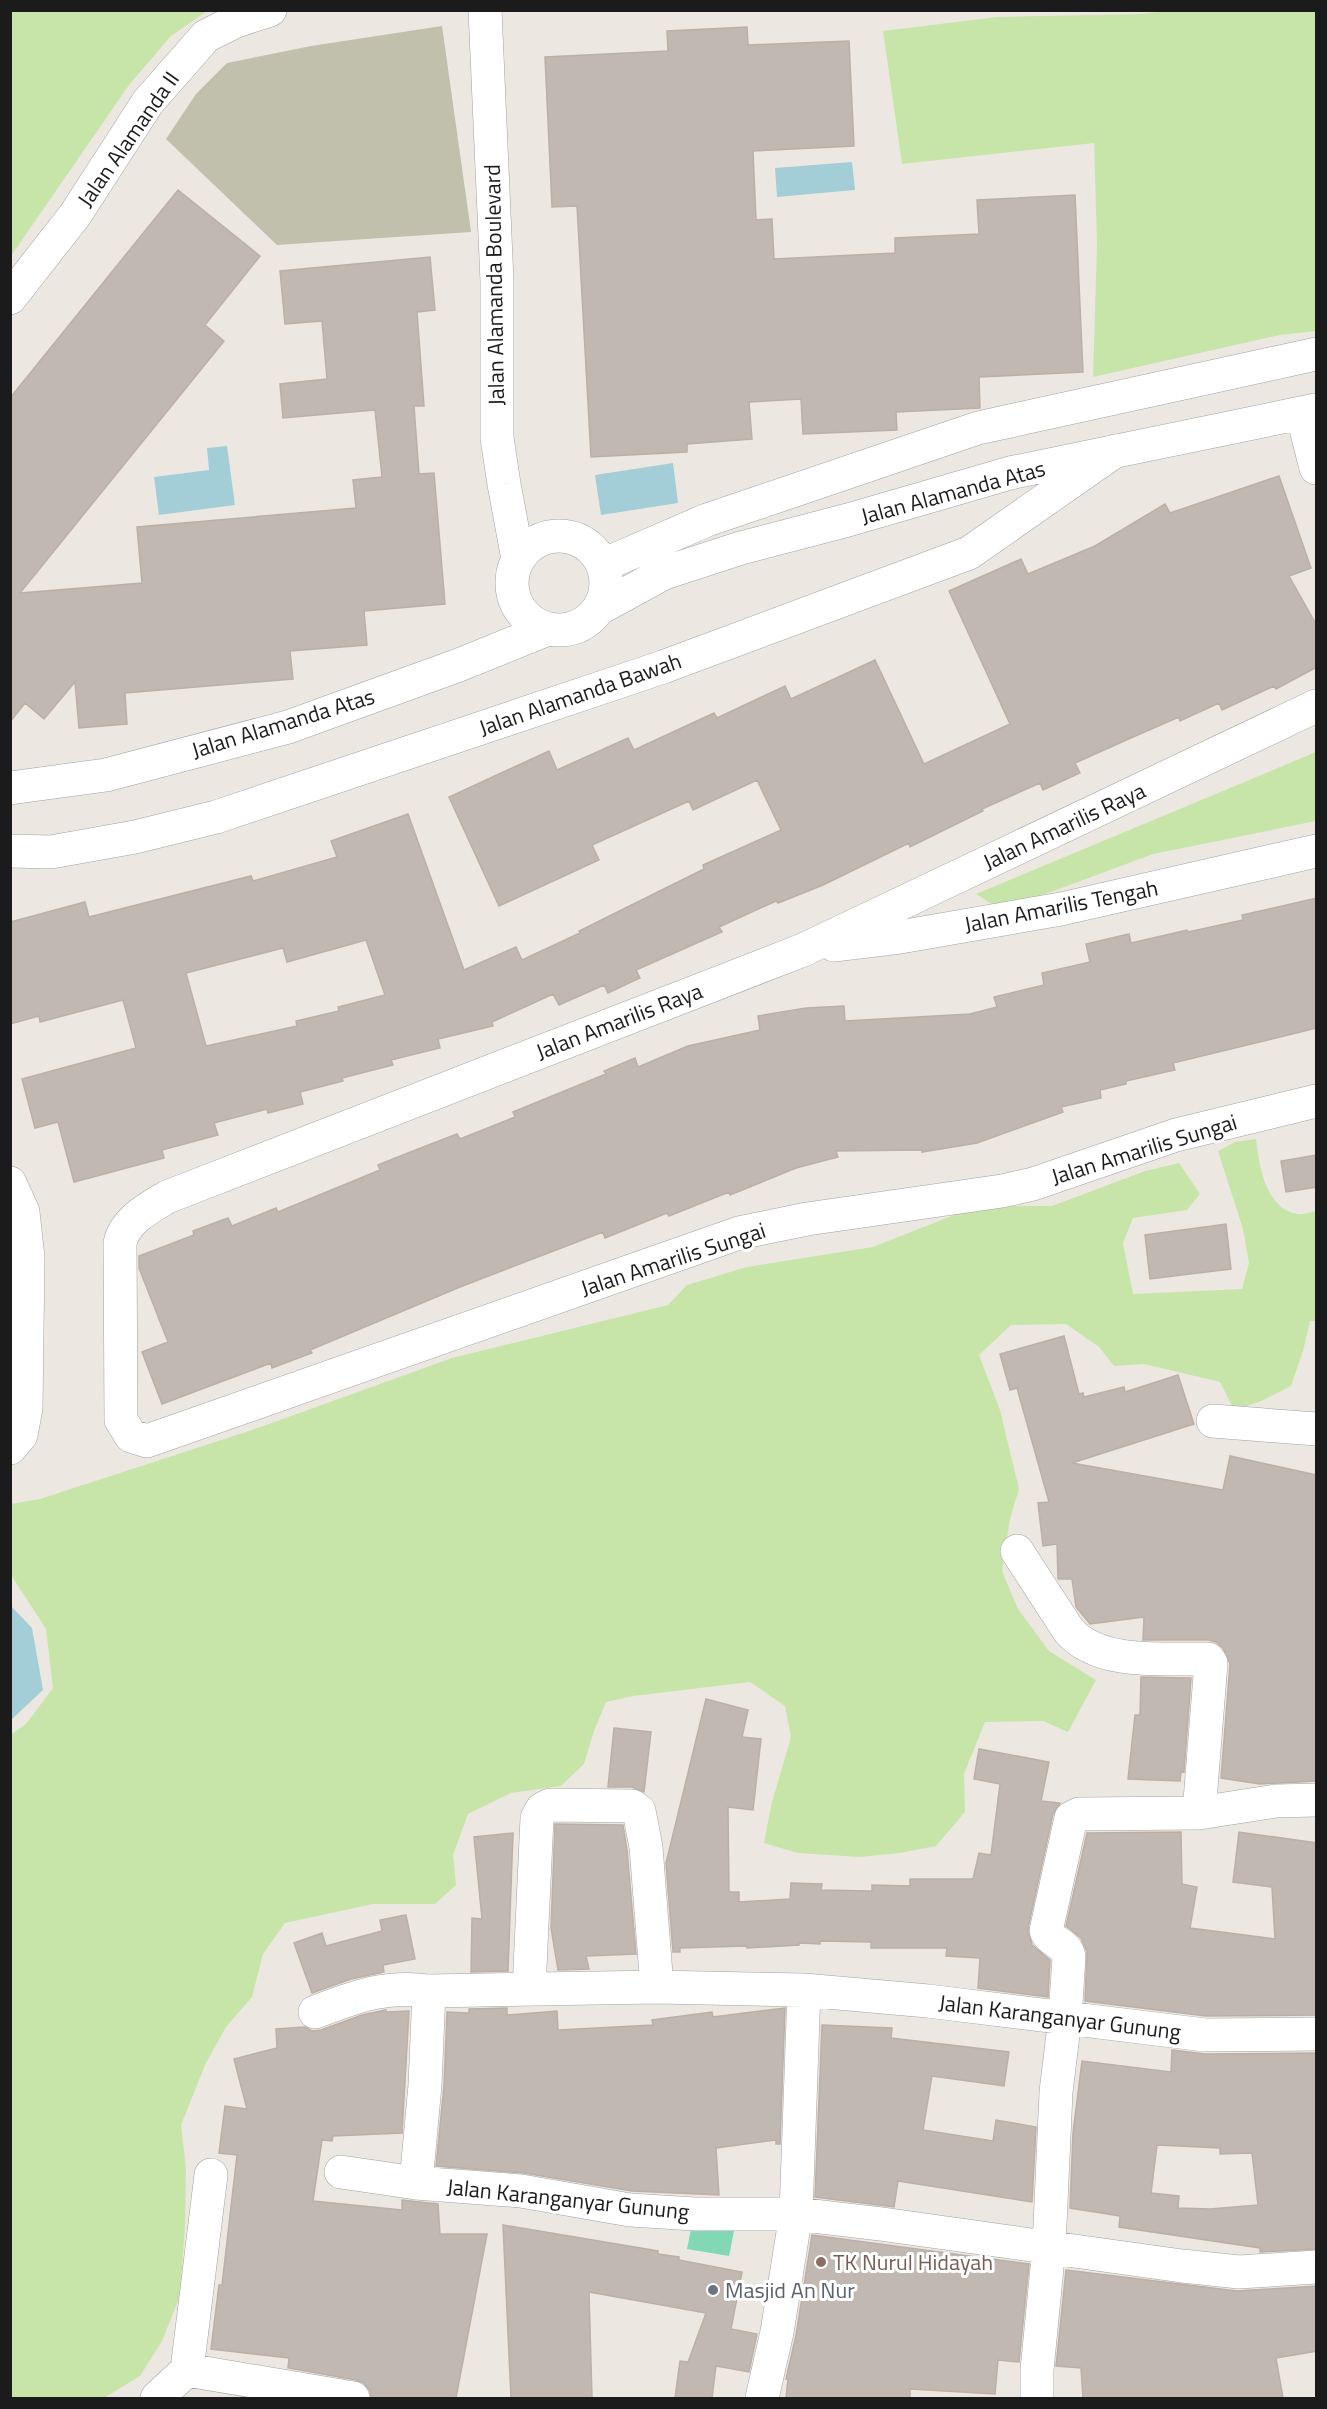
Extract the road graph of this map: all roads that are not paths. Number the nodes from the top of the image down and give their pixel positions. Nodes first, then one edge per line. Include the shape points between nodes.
1 (270, 10) edge
2 (485, 10) edge
3 (10, 298) edge
4 (1317, 354) edge
5 (1309, 412) edge
6 (1115, 451) junction
7 (1317, 468) edge
8 (519, 559) junction
9 (603, 565) junction
10 (600, 608) junction
11 (548, 629) junction
12 (1317, 706) edge
13 (10, 788) edge
14 (10, 851) edge
15 (1317, 851) edge
16 (897, 922) junction
17 (802, 950) joint
18 (1317, 1101) edge
19 (10, 1183) edge
20 (1213, 1421) dead end
21 (1317, 1429) edge
22 (147, 1441) joint
23 (10, 1448) edge
24 (1017, 1551) dead end
25 (1317, 1800) edge
26 (1199, 1813) junction
27 (657, 1987) junction
28 (529, 1989) junction
29 (804, 1990) junction
30 (429, 1991) junction
31 (315, 2012) dead end
32 (1065, 2018) junction
33 (1317, 2034) edge
34 (341, 2172) dead end
35 (211, 2175) dead end
36 (416, 2183) junction
37 (796, 2214) junction
38 (1049, 2247) junction
39 (1317, 2267) edge
40 (188, 2370) junction
41 (157, 2398) edge
42 (345, 2398) edge
43 (762, 2398) edge
44 (1037, 2398) edge

1 - 3 street, Jalan Alamanda II via 206,36 148,102 75,214
2 - 8 street, Jalan Alamanda Boulevard via 497,281 497,438
4 - 9 street, Jalan Alamanda Atas via 978,428 707,520
5 - 6 street, Jalan Alamanda Atas
5 - 7 street
6 - 10 street, Jalan Alamanda Atas via 1010,473 741,548 664,573
6 - 14 street, Jalan Alamanda Bawah via 969,553 663,667 216,817 51,852
8 - 9 street via 541,540 570,537 596,552
8 - 11 street, Jalan Alamanda Boulevard via 513,573 515,601 529,619
9 - 10 street via 607,580
10 - 11 street via 577,627 563,631
11 - 13 street, Jalan Alamanda Atas via 288,727 106,775
12 - 16 street, Jalan Amarilis Raya
15 - 16 street, Jalan Amarilis Tengah via 1061,909
16 - 17 street, Jalan Amarilis Tengah
17 - 22 street, Jalan Amarilis Raya via 154,1205 128,1225 120,1243 121,1420 131,1436
18 - 22 street, Jalan Amarilis Sungai via 1176,1135 1033,1184 739,1233
19 - 23 street via 23,1212 28,1258 26,1408 21,1435
20 - 21 street
24 - 26 street via 1069,1631 1092,1650 1133,1657 1208,1659 1211,1663
25 - 26 street via 1276,1801
26 - 32 street via 1079,1814 1071,1818 1046,1931 1068,1952
27 - 28 street, Jalan Karanganyar Gunung
27 - 28 street via 646,1847 639,1811 632,1806 550,1805 537,1818
27 - 29 street, Jalan Karanganyar Gunung
28 - 30 street, Jalan Karanganyar Gunung
29 - 32 street, Jalan Karanganyar Gunung
29 - 37 street
30 - 31 street, Jalan Karanganyar Gunung via 375,1991
30 - 36 street
32 - 33 street, Jalan Karanganyar Gunung via 1205,2035
32 - 38 street via 1056,2091
34 - 36 street, Jalan Karanganyar Gunung
35 - 40 street
36 - 37 street, Jalan Karanganyar Gunung via 520,2191 630,2210
37 - 38 street, Jalan Karanganyar Gunung
37 - 43 street
38 - 39 street, Jalan Karanganyar Gunung via 1239,2272
38 - 44 street
40 - 41 street
40 - 42 street

